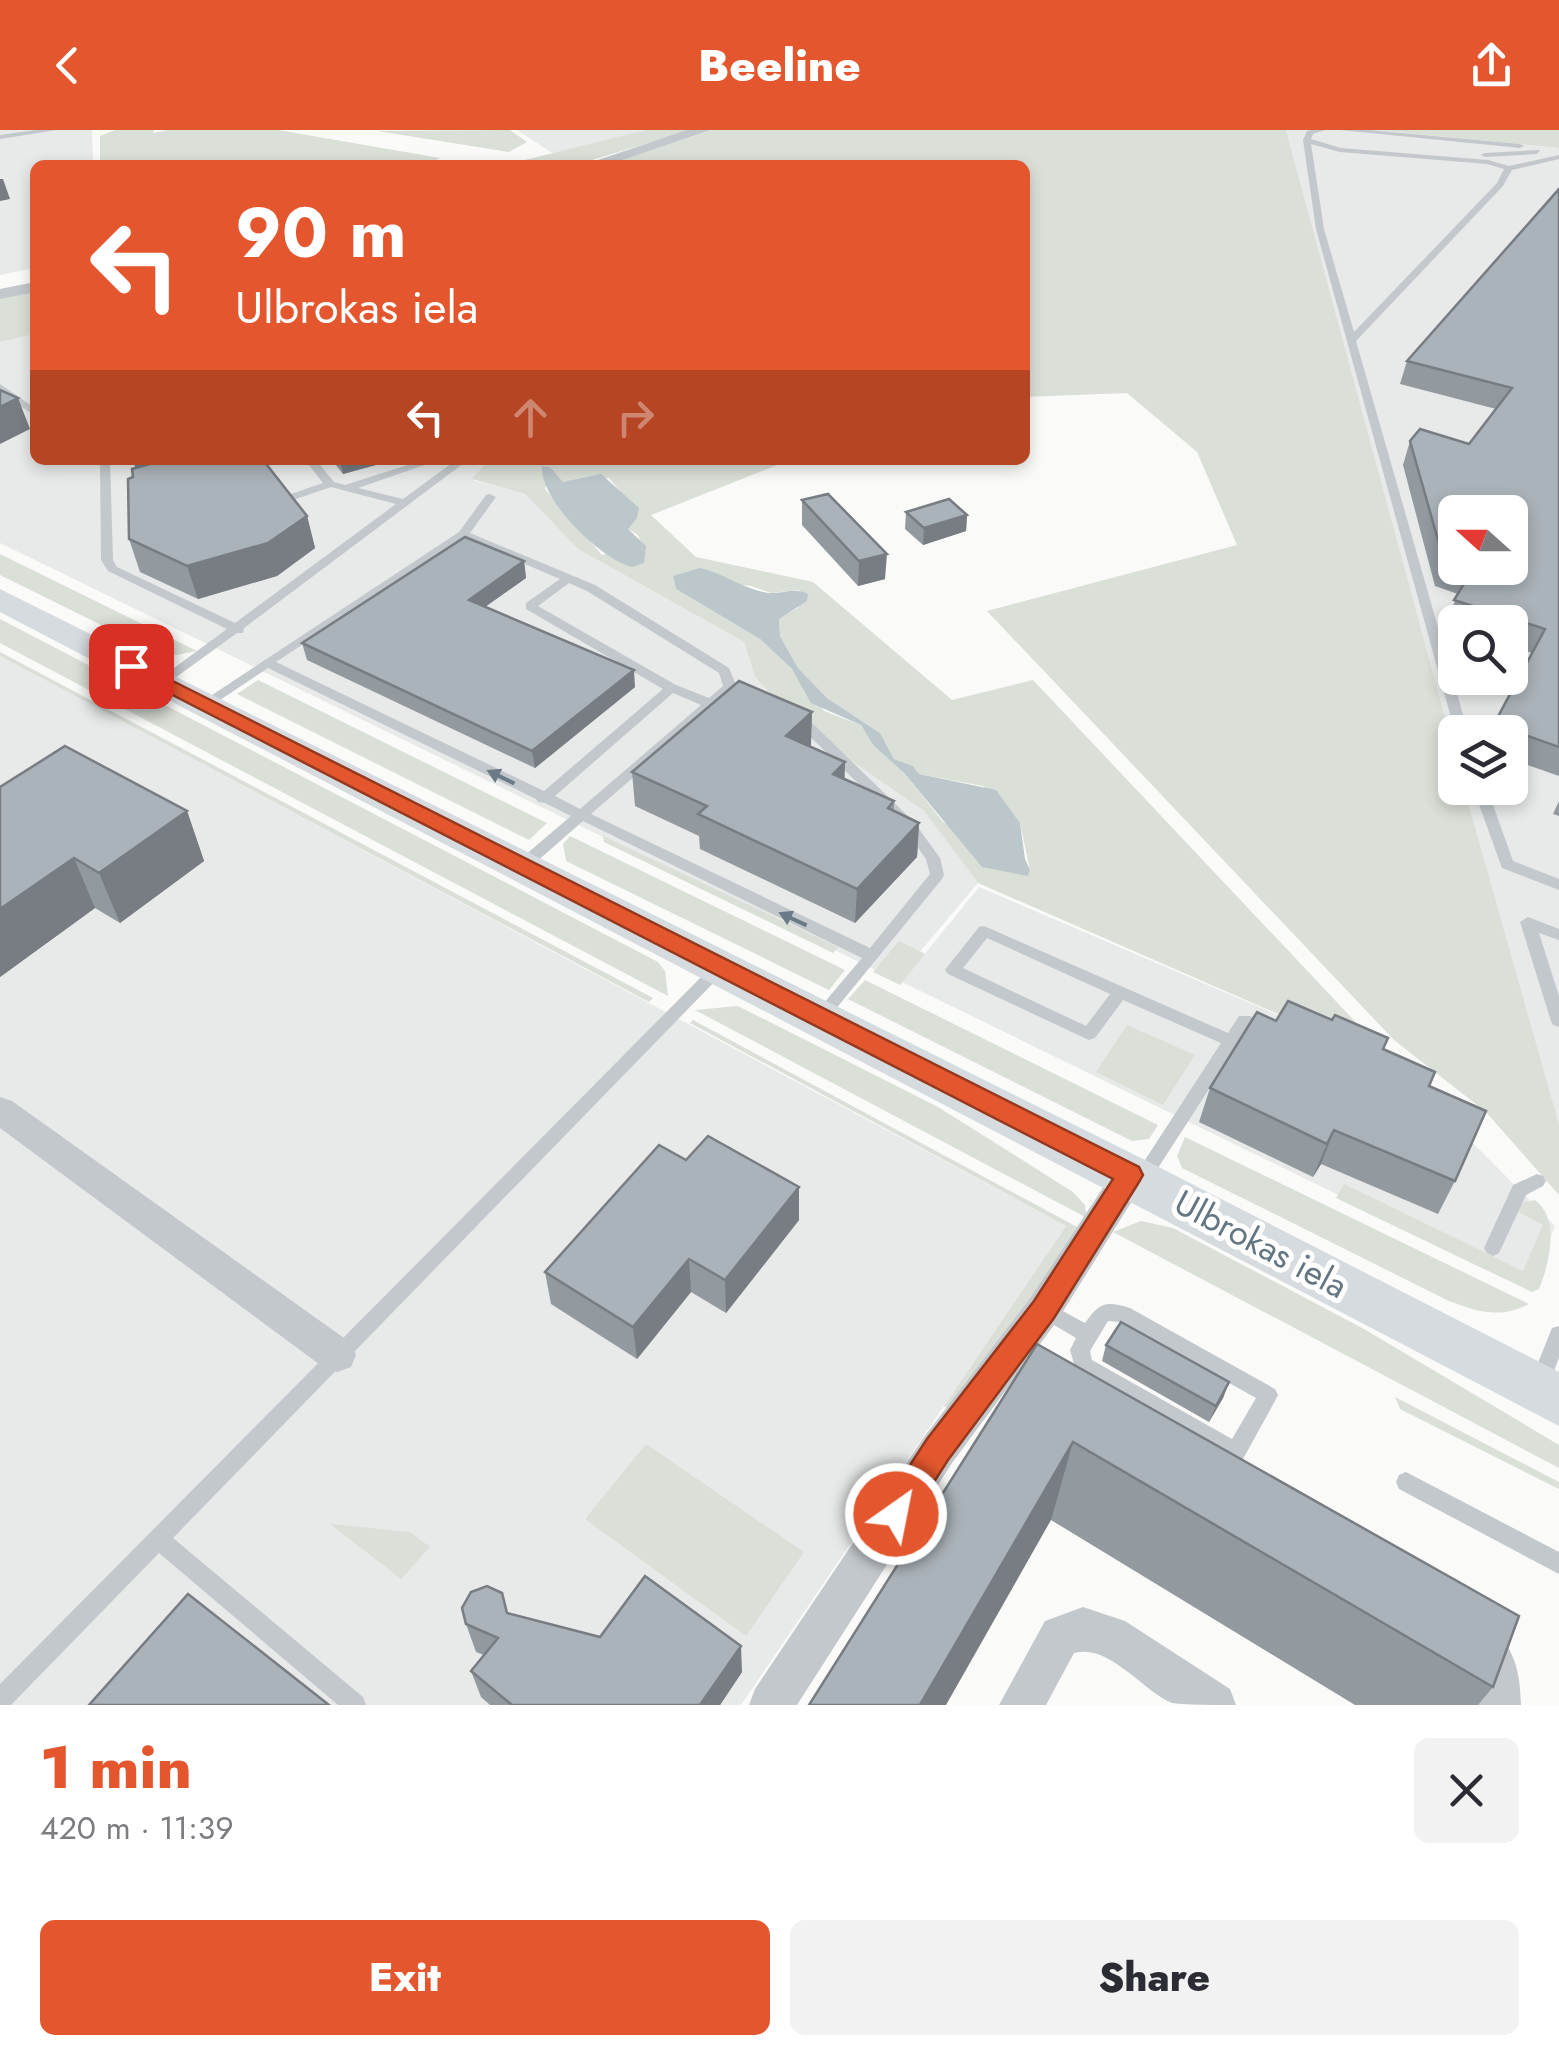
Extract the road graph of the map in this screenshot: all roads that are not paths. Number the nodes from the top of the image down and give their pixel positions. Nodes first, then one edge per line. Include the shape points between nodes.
1 (53, 130) edge
2 (703, 130) edge
3 (1321, 130) edge
4 (1344, 130) edge
5 (0, 138) edge
6 (1307, 140) junction
7 (1559, 153) edge
8 (607, 160) edge
9 (1509, 168) junction
10 (30, 288) edge
11 (0, 294) edge
12 (1350, 342) junction
13 (0, 388) edge
14 (30, 409) edge
15 (106, 465) edge
16 (314, 465) edge
17 (418, 465) edge
18 (455, 465) edge
19 (281, 484) edge
20 (330, 484) junction
21 (346, 488) junction
22 (120, 497) dead end
23 (490, 497) dead end
24 (106, 498) junction
25 (404, 503) junction
26 (463, 534) junction
27 (569, 578) junction
28 (0, 599) edge
29 (239, 630) junction
30 (268, 663) junction
31 (164, 682) junction
32 (730, 686) junction
33 (670, 688) junction
34 (760, 700) edge
35 (206, 704) junction
36 (711, 704) junction
37 (790, 714) edge
38 (1457, 715) edge
39 (543, 798) junction
40 (1486, 805) edge
41 (579, 816) junction
42 (522, 866) junction
43 (1559, 885) edge
44 (1559, 935) edge
45 (872, 956) junction
46 (720, 967) junction
47 (1120, 992) junction
48 (820, 1018) junction
49 (1245, 1020) dead end
50 (1559, 1021) edge
51 (1231, 1042) junction
52 (0, 1110) edge
53 (1135, 1178) junction
54 (1537, 1181) dead end
55 (1493, 1248) dead end
56 (1044, 1310) junction
57 (1559, 1334) edge
58 (1088, 1335) junction
59 (337, 1355) junction
60 (1005, 1364) junction
61 (1040, 1386) edge
62 (1548, 1394) edge
63 (1406, 1482) dead end
64 (158, 1539) junction
65 (1559, 1563) edge
66 (1446, 1626) edge
67 (0, 1700) edge
68 (354, 1705) edge
69 (771, 1705) edge
70 (1021, 1705) edge
71 (1214, 1705) edge
72 (1498, 1705) edge

1 - 5 lane
2 - 8 street
3 - 6 lane
4 - 7 lane
6 - 7 lane via 1437,154
6 - 9 lane via 1340,150
6 - 12 lane via 1320,229
7 - 9 lane
9 - 12 lane
10 - 11 street
12 - 38 lane
13 - 14 lane
15 - 24 lane
16 - 20 lane
17 - 21 lane
18 - 25 lane
19 - 20 lane via 296,502
20 - 21 lane
21 - 25 lane
22 - 24 lane
23 - 26 lane
24 - 29 lane via 112,569
25 - 29 lane
26 - 27 lane
26 - 30 lane
27 - 32 lane via 725,671
27 - 33 lane via 530,606
28 - 31 main road, Ulbrokas iela
29 - 31 lane
30 - 35 lane
39 -> 30 lane
31 - 35 main road, Ulbrokas iela
32 - 34 lane
32 - 36 lane
33 - 36 lane
33 - 39 lane
35 - 42 main road, Ulbrokas iela
36 - 41 lane
37 - 45 lane via 805,720 909,824 933,858 937,875
39 - 41 lane
40 - 43 lane via 1507,864
41 - 42 lane
45 -> 41 lane
42 - 46 main road, Ulbrokas iela
44 - 50 lane via 1528,922
45 - 48 lane
46 - 48 main road, Ulbrokas iela
46 - 59 lane
47 - 47 lane via 984,931 952,970 1089,1034
47 - 51 lane
48 - 53 main road, Ulbrokas iela
49 - 51 lane
51 - 53 lane
52 - 59 street
53 - 56 street
53 - 62 main road, Ulbrokas iela
54 - 55 lane via 1519,1190
56 - 58 lane
56 - 60 street
57 - 62 lane
58 - 58 lane via 1103,1312 1123,1314 1268,1395 1236,1452 1083,1365 1080,1350
59 - 64 lane
60 - 61 street
60 - 69 street via 938,1450
63 - 65 lane
64 - 67 lane
64 - 68 lane
66 - 72 street via 1479,1645 1498,1669
70 - 71 street via 1060,1636 1082,1629 1110,1636

